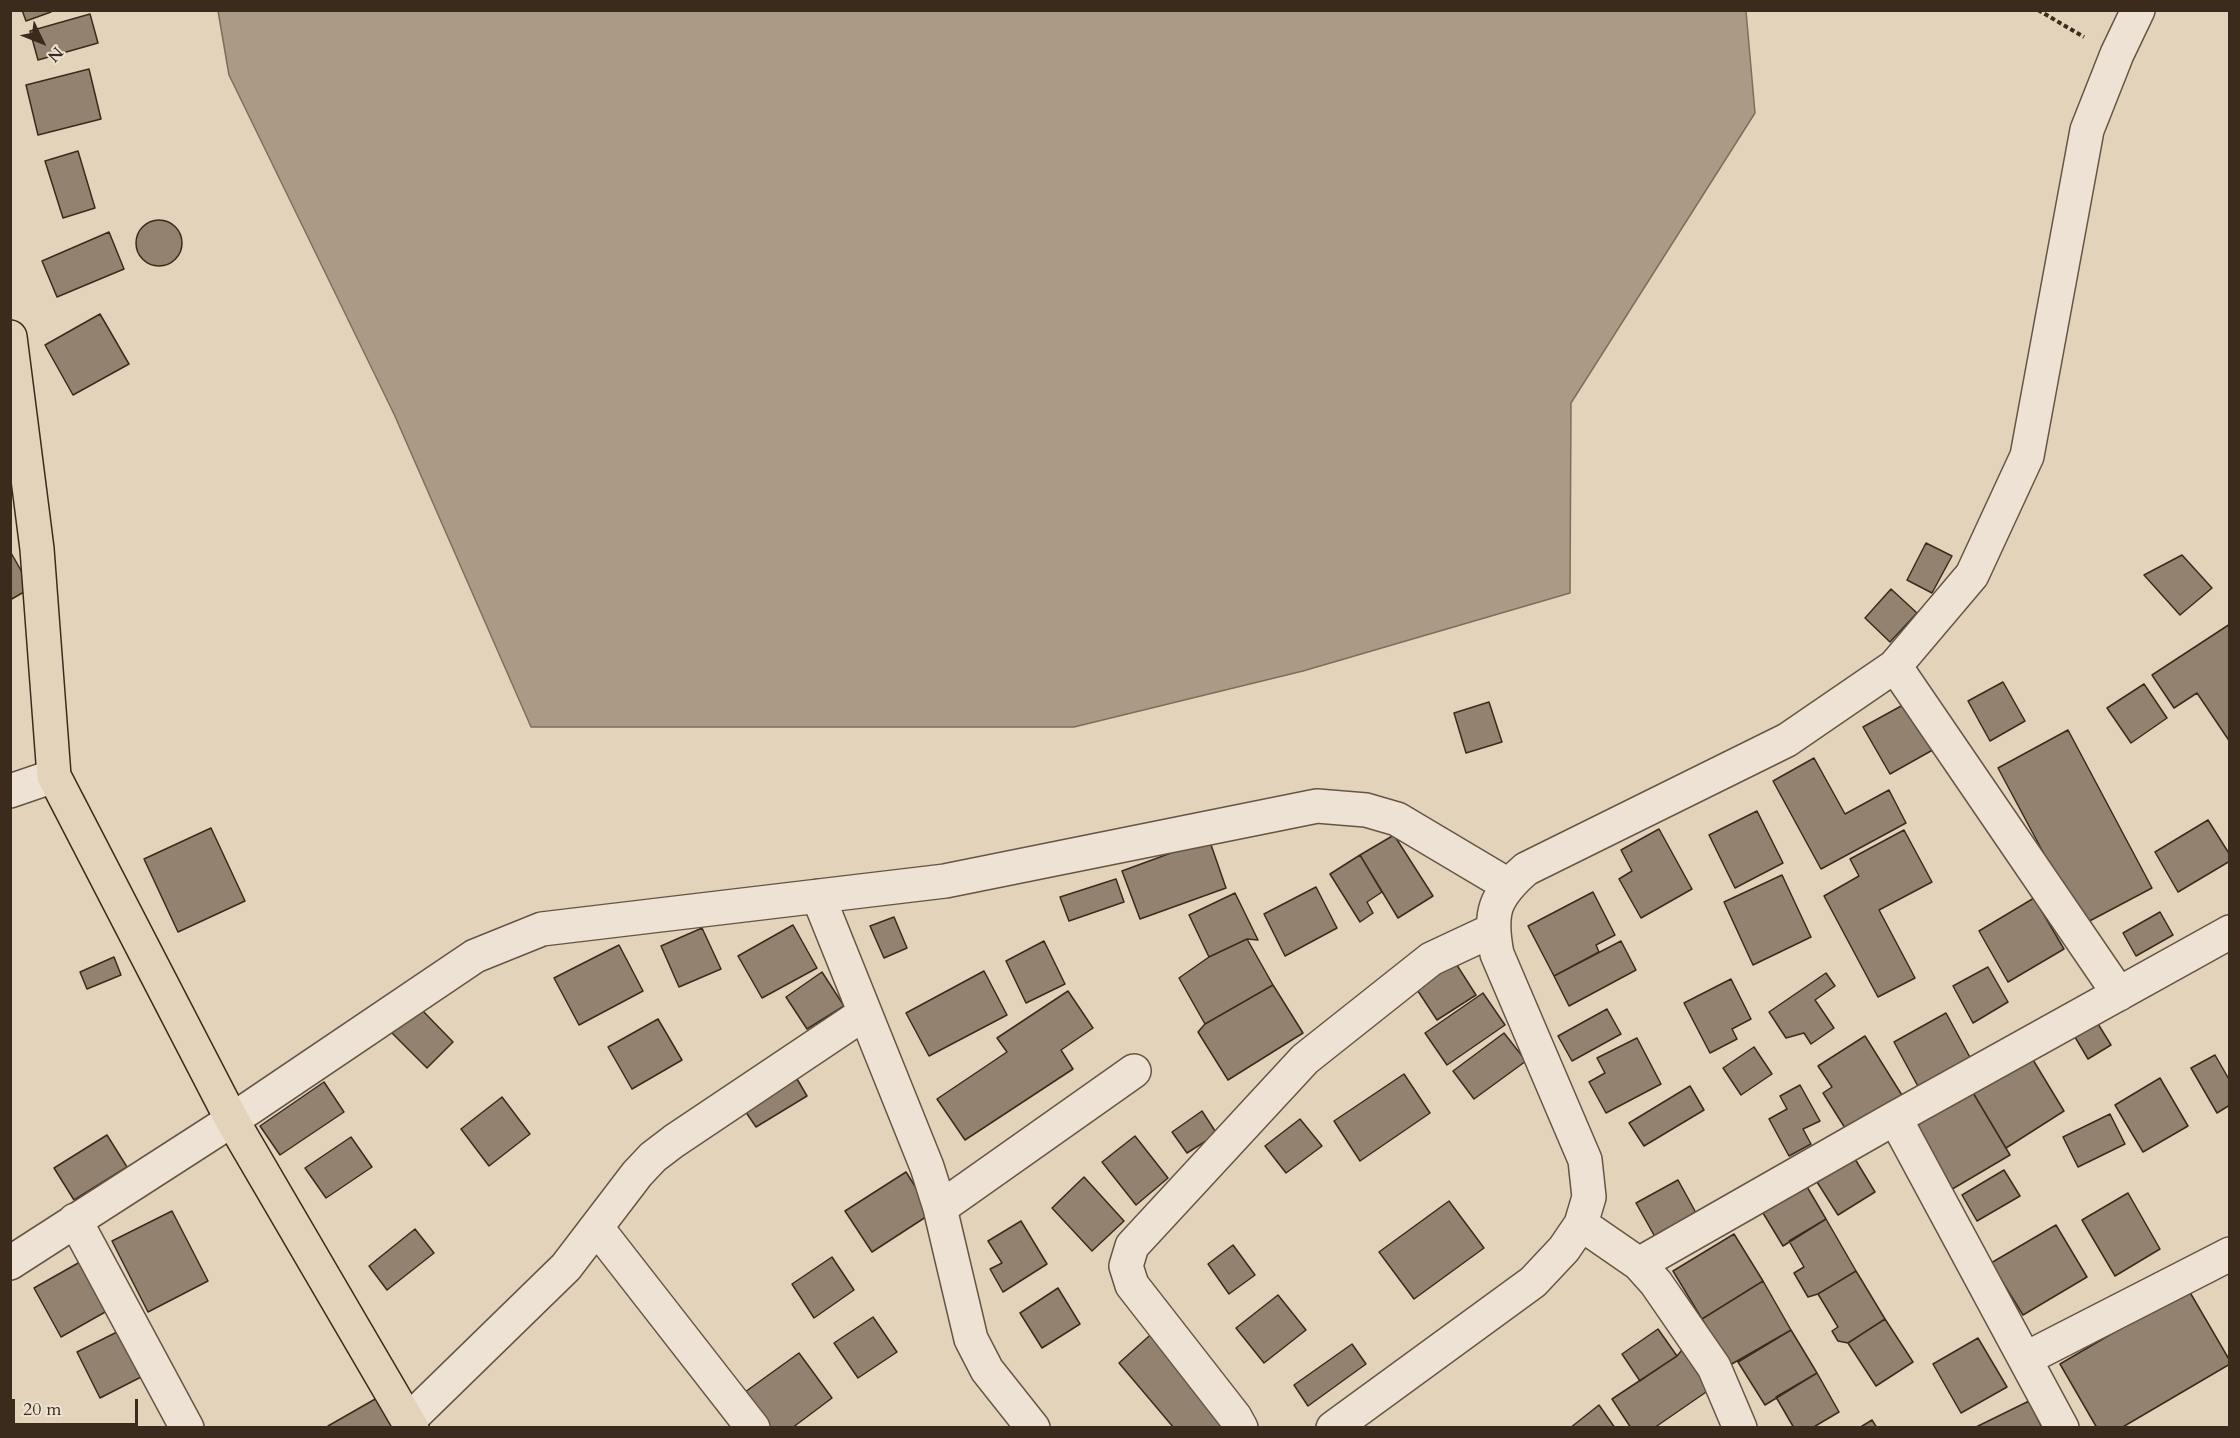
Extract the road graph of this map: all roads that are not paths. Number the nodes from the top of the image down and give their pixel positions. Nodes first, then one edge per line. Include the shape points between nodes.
1 (2138, 10) edge
2 (10, 337) edge
3 (16, 430) edge
4 (1895, 666) junction
5 (54, 776) junction
6 (10, 791) edge
7 (1508, 885) junction
8 (818, 896) junction
9 (1493, 930) junction
10 (2229, 932) edge
11 (2119, 994) junction
12 (865, 1014) junction
13 (1134, 1071) dead end
14 (1895, 1118) junction
15 (232, 1120) junction
16 (940, 1208) junction
17 (75, 1220) junction
18 (1581, 1224) junction
19 (597, 1228) junction
20 (2229, 1254) edge
21 (10, 1263) edge
22 (1639, 1264) junction
23 (2025, 1359) junction
24 (410, 1424) edge
25 (186, 1428) edge
26 (753, 1428) edge
27 (1033, 1428) edge
28 (1241, 1428) edge
29 (1333, 1428) edge
30 (1740, 1428) edge
31 (2062, 1428) edge

1 - 4 street via 2087,130 2027,456 1972,575
2 - 3 main road
3 - 5 main road via 37,549
4 - 7 street via 1787,740 1526,868
4 - 11 street
5 - 6 street
5 - 15 main road
7 - 8 street via 1397,819 1366,810 1317,806 945,880
7 - 9 street via 1494,908
8 - 12 street
8 - 15 street via 542,929 509,941 475,956
9 - 18 street via 1497,954 1585,1160 1589,1197
9 - 28 street via 1431,959 1305,1059 1132,1246 1126,1266 1132,1285
10 - 11 street
11 - 14 street
12 - 16 street
12 - 19 street via 653,1157
13 - 16 street
14 - 22 street
14 - 23 street
15 - 17 street
15 - 24 main road
16 - 27 street via 971,1339 987,1370
17 - 21 street
17 - 25 street
18 - 22 street
18 - 29 street via 1533,1282
19 - 24 street via 566,1267
19 - 26 street
20 - 23 street
22 - 30 street via 1714,1367
23 - 31 street

